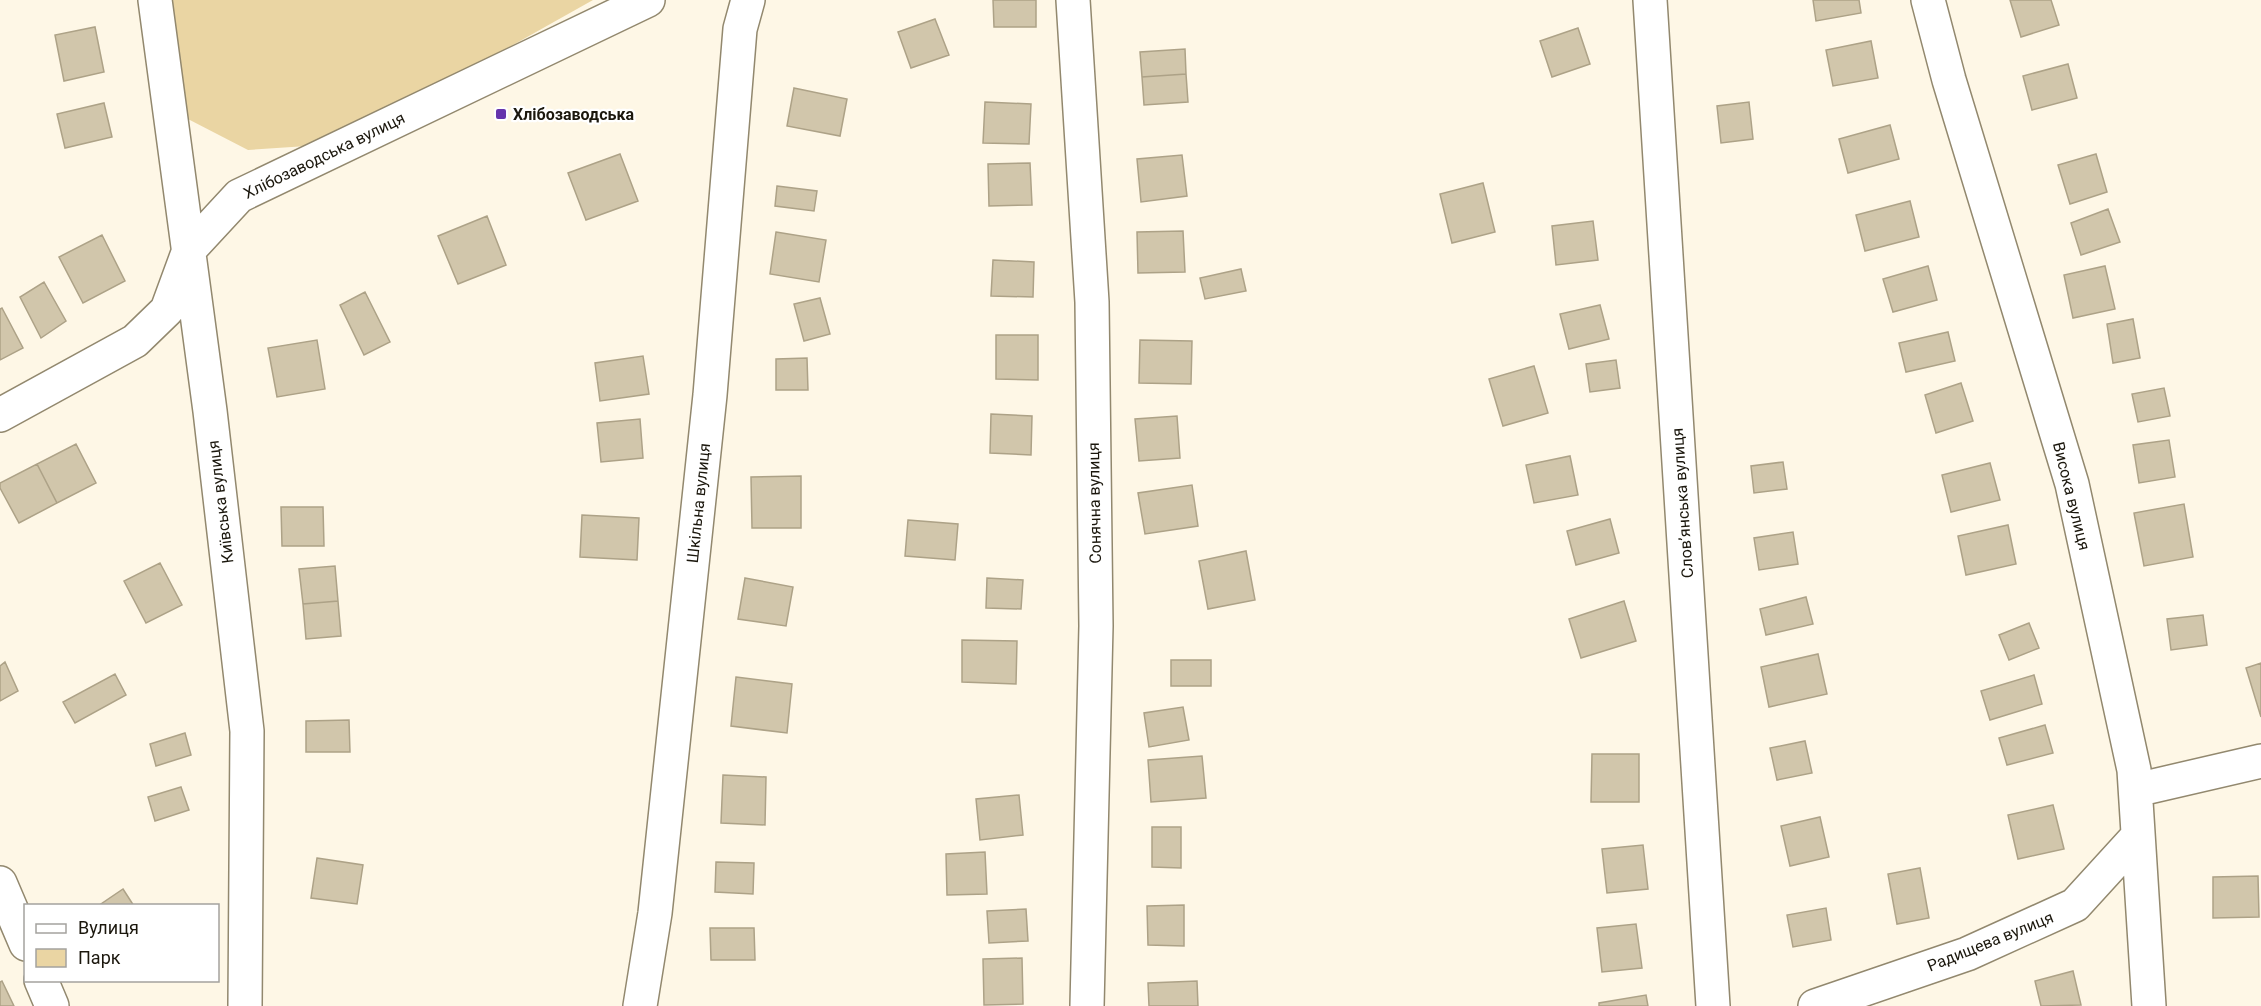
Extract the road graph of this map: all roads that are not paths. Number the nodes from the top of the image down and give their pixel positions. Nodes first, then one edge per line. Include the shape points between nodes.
1 (155, 0) edge
2 (648, 0) edge
3 (748, 0) edge
4 (1073, 0) edge
5 (1650, 0) edge
6 (1928, 0) edge
7 (189, 250) junction
8 (0, 415) edge
9 (2261, 761) edge
10 (2136, 790) junction
11 (2138, 836) junction
12 (0, 883) edge
13 (24, 939) edge
14 (41, 982) edge
15 (52, 1006) edge
16 (245, 1006) edge
17 (640, 1006) edge
18 (1087, 1006) edge
19 (1713, 1006) edge
20 (1815, 1006) edge
21 (2149, 1006) edge

1 - 7 street, Київська вулиця
2 - 7 street, Хлібозаводська вулиця via 239,196
3 - 17 street, Шкільна вулиця via 740,29 710,395 664,830
4 - 18 street, Сонячна вулиця via 1092,314 1096,626
5 - 19 street, Слов’янська вулиця
6 - 10 street, Висока вулиця via 2072,484
7 - 8 street, Хлібозаводська вулиця via 167,309 135,342
7 - 16 street, Київська вулиця via 247,731
9 - 10 street
10 - 11 street, Висока вулиця
11 - 20 street, Радищева вулиця via 2074,906 1967,954
11 - 21 street, Висока вулиця
12 - 13 street
14 - 15 street

